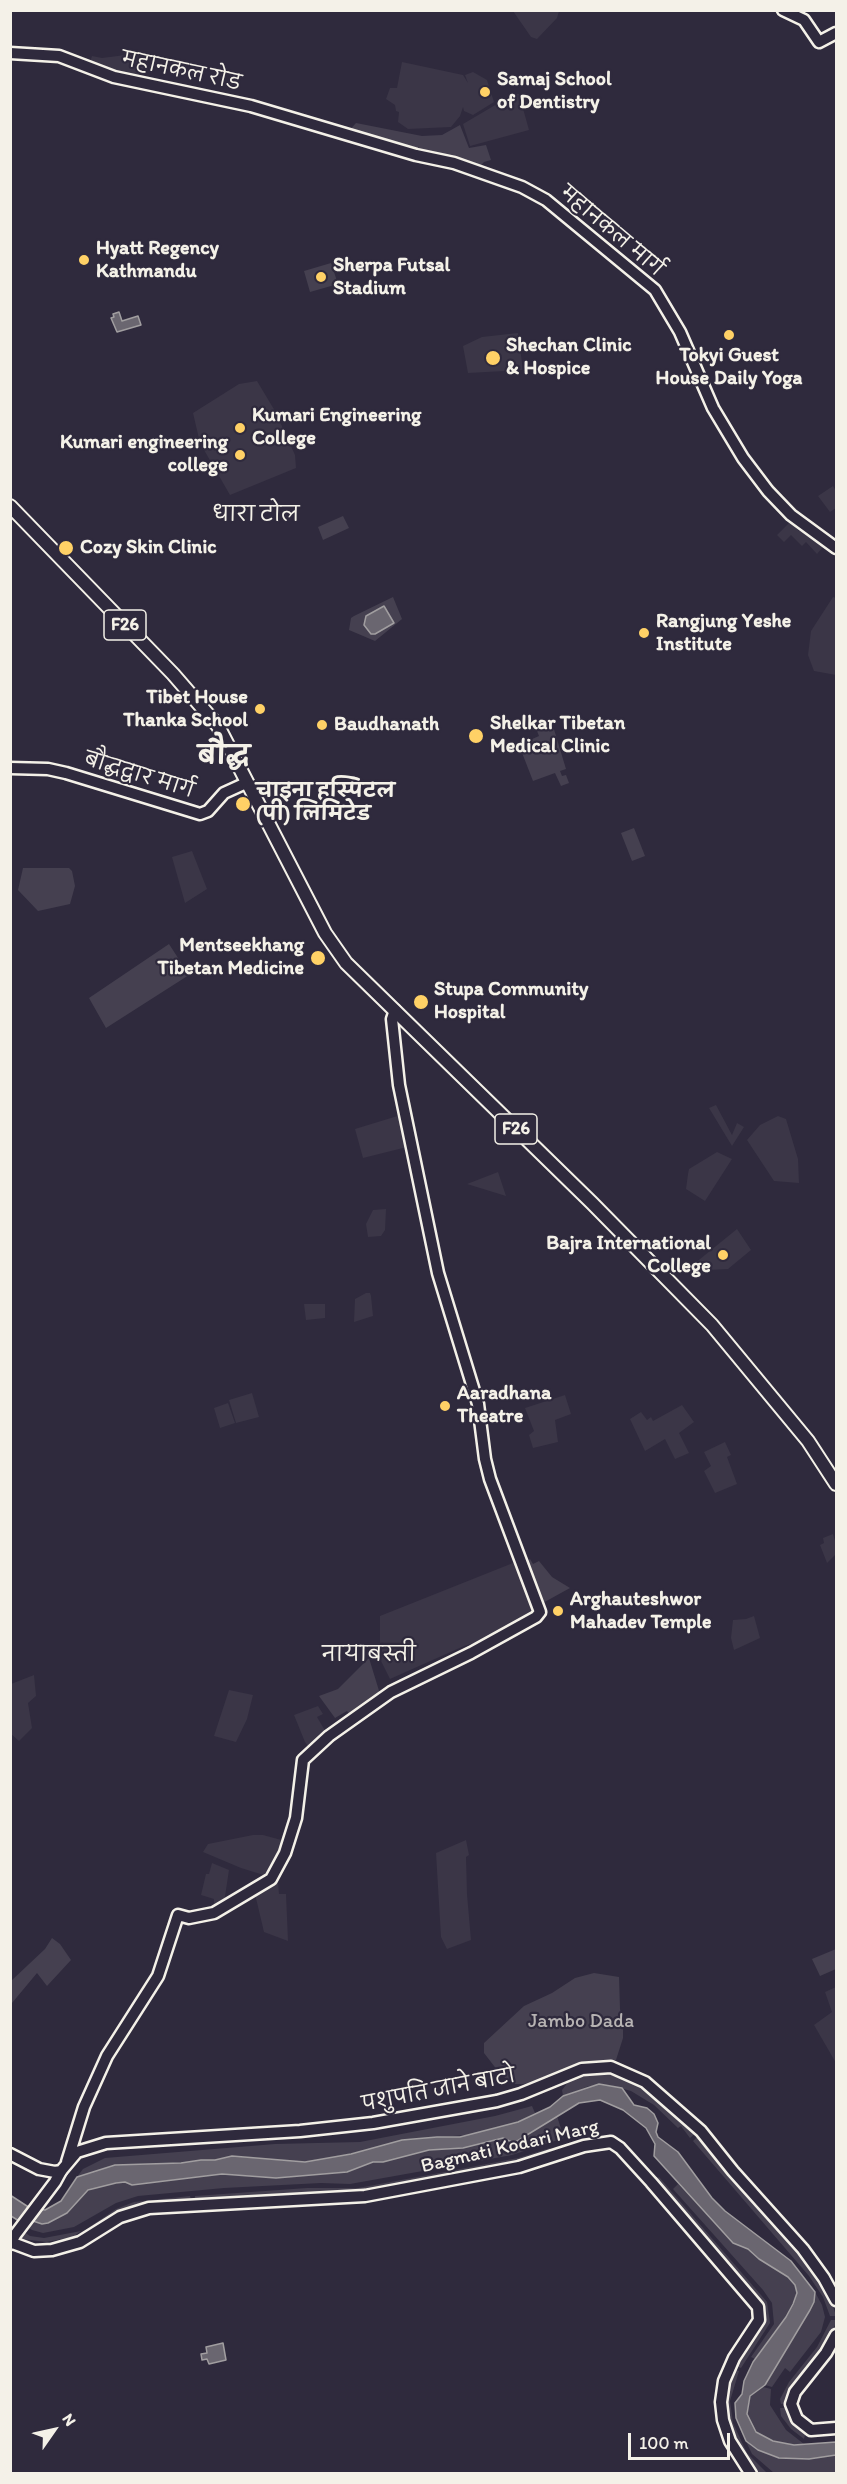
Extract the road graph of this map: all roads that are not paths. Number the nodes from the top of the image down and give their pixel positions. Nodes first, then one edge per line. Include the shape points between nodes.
1 (783, 10) edge
2 (810, 28) junction
3 (835, 34) edge
4 (10, 53) edge
5 (344, 134) joint
6 (10, 506) edge
7 (837, 548) edge
8 (10, 768) edge
9 (246, 783) junction
10 (395, 1010) junction
11 (837, 1484) edge
12 (10, 2154) edge
13 (64, 2166) junction
14 (12, 2241) edge
15 (837, 2300) edge
16 (837, 2335) edge
17 (837, 2428) edge
18 (752, 2474) edge

1 - 2 main road via 801,18
2 - 3 main road
2 - 3 main road via 819,42
4 - 5 main road, महानकल रोड via 59,56 114,77 251,106
5 - 7 main road, महानकल मार्ग via 454,163 522,187 546,200 648,282 672,315 704,390 743,458 791,515
6 - 9 main road, F26 via 191,693 218,726
8 - 9 main road, बौद्धद्वार मार्ग via 66,773 200,814 208,811 224,793
9 - 10 main road, F26 via 325,933 346,963
10 - 11 main road, F26 via 712,1325 808,1441
10 - 13 main road via 392,1019 399,1084 437,1266 474,1387 492,1487 540,1612 471,1653 391,1692 329,1736 303,1760 296,1818 272,1879 214,1913 189,1918 178,1915 159,1976 107,2056
12 - 13 main road via 50,2172
13 - 14 main road
13 - 15 main road, पशुपति जाने बाटो via 85,2148 124,2140 203,2138 373,2123 497,2101 582,2069 611,2067 645,2082 701,2131 810,2258
14 - 18 main road, Bagmati Kodari Marg via 21,2248 44,2251 72,2245 120,2217 149,2208 365,2196 501,2171 611,2142 651,2182 758,2307 759,2320 734,2358 720,2402 730,2441
16 - 17 main road via 795,2392 791,2404 797,2419 811,2430

